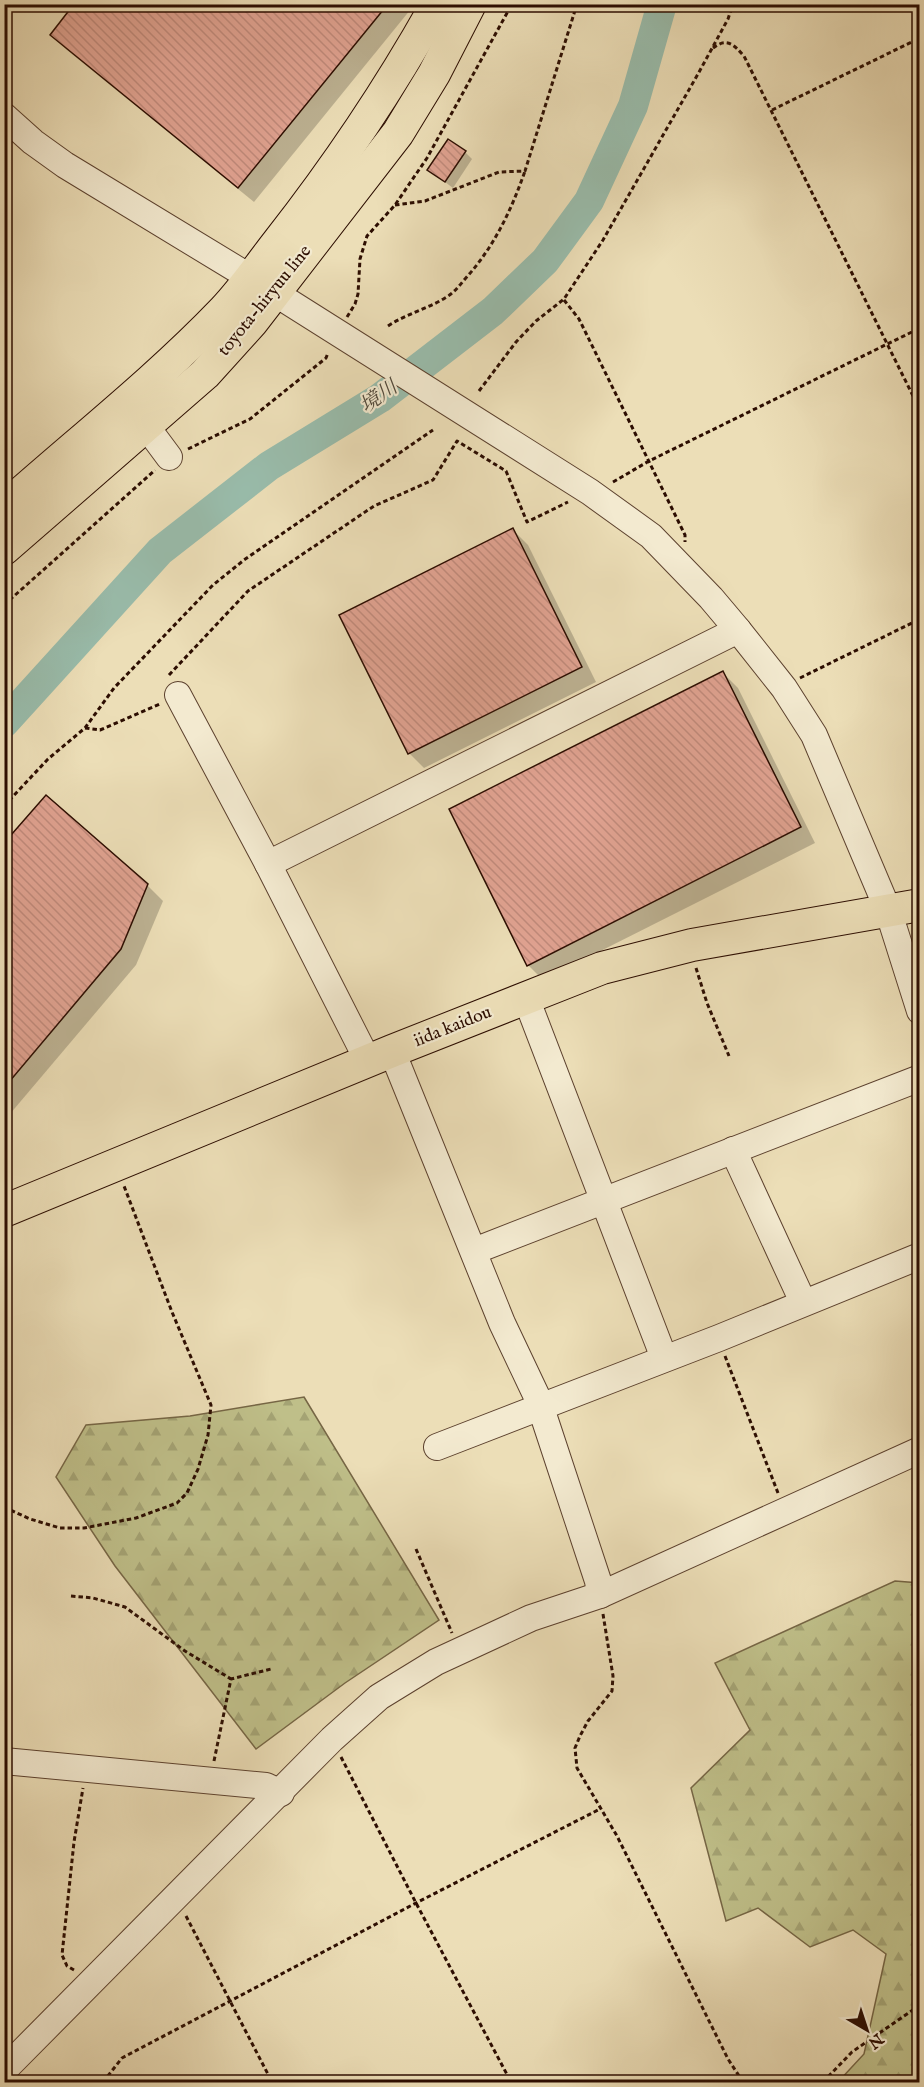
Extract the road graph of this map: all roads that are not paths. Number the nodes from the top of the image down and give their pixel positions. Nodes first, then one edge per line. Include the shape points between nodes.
1 (437, 4) edge
2 (470, 4) edge
3 (4, 116) edge
4 (262, 285) junction
5 (146, 426) junction
6 (169, 458) dead end
7 (4, 508) edge
8 (4, 549) edge
9 (738, 630) junction
10 (178, 695) road end
11 (268, 864) junction
12 (920, 905) edge
13 (888, 910) junction
14 (526, 998) junction
15 (920, 1011) edge
16 (380, 1056) junction
17 (920, 1078) edge
18 (733, 1150) junction
19 (604, 1200) junction
20 (4, 1210) edge
21 (474, 1251) junction
22 (920, 1256) edge
23 (803, 1302) junction
24 (664, 1358) junction
25 (540, 1408) junction
26 (437, 1447) dead end
27 (920, 1450) edge
28 (600, 1595) junction
29 (4, 1761) edge
30 (281, 1793) junction
31 (4, 2070) edge

1 - 4 main road, toyota-hiryuu line
2 - 4 main road, toyota-hiryuu line via 398,133
3 - 4 street via 65,165
4 - 5 main road, toyota-hiryuu line via 252,322 204,374
4 - 7 main road, toyota-hiryuu line
4 - 9 street via 590,492 651,536
5 - 6 street
5 - 8 main road, toyota-hiryuu line
9 - 11 street
9 - 13 street via 784,688 814,735
10 - 11 street
11 - 16 street
12 - 13 main road, iida kaidou
13 - 14 main road, iida kaidou via 692,945 602,968
13 - 15 street
14 - 16 main road, iida kaidou
14 - 19 street
16 - 20 main road, iida kaidou
16 - 21 street
17 - 18 street
18 - 19 street
18 - 23 street
19 - 21 street
19 - 24 street
21 - 25 street
22 - 23 street
23 - 24 street
24 - 25 street
25 - 26 street
25 - 28 street
27 - 28 street
28 - 30 street via 531,1618 436,1662 379,1697
29 - 30 street via 266,1786
30 - 31 street

